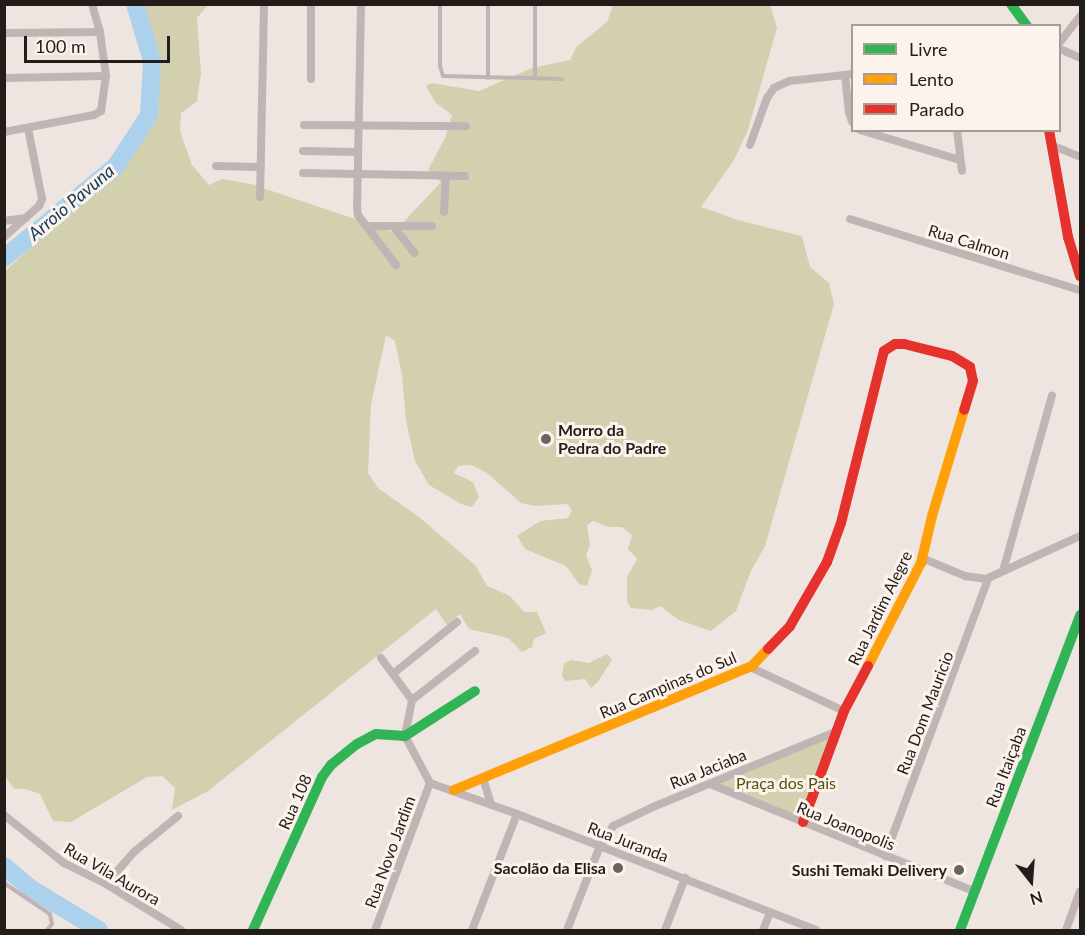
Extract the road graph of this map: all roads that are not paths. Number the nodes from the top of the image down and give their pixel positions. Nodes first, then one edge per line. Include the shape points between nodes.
1 (92, 4) edge
2 (264, 4) edge
3 (311, 4) edge
4 (361, 4) edge
5 (440, 4) edge
6 (488, 4) edge
7 (535, 4) edge
8 (1011, 4) edge
9 (1080, 16) edge
10 (1026, 24) edge
11 (100, 32) junction
12 (4, 33) edge
13 (1061, 40) edge
14 (1061, 50) edge
15 (1080, 58) edge
16 (849, 75) edge
17 (106, 76) junction
18 (4, 78) edge
19 (488, 78) junction
20 (535, 78) junction
21 (311, 79) dead end
22 (562, 79) dead end
23 (851, 119) edge
24 (304, 125) dead end
25 (358, 126) junction
26 (466, 126) dead end
27 (28, 128) junction
28 (4, 132) edge
29 (867, 132) edge
30 (957, 132) edge
31 (1049, 132) edge
32 (1051, 145) junction
33 (750, 146) dead end
34 (303, 151) dead end
35 (358, 152) junction
36 (1080, 157) edge
37 (960, 160) junction
38 (216, 166) dead end
39 (261, 167) junction
40 (962, 171) dead end
41 (303, 173) dead end
42 (357, 175) junction
43 (446, 176) junction
44 (465, 176) dead end
45 (260, 197) dead end
46 (444, 212) dead end
47 (26, 218) junction
48 (850, 219) dead end
49 (4, 221) edge
50 (368, 226) junction
51 (432, 226) dead end
52 (394, 227) junction
53 (4, 237) edge
54 (414, 253) dead end
55 (1078, 259) edge
56 (396, 265) dead end
57 (1080, 276) edge
58 (1080, 290) edge
59 (970, 367) joint
60 (1052, 396) dead end
61 (1080, 536) edge
62 (922, 558) junction
63 (1003, 571) junction
64 (988, 579) junction
65 (1080, 615) edge
66 (457, 622) dead end
67 (475, 651) dead end
68 (381, 658) dead end
69 (750, 667) junction
70 (394, 673) junction
71 (475, 691) dead end
72 (412, 700) junction
73 (844, 711) junction
74 (837, 731) junction
75 (405, 736) junction
76 (483, 778) junction
77 (430, 783) junction
78 (710, 784) junction
79 (454, 790) junction
80 (491, 805) junction
81 (517, 814) junction
82 (4, 815) edge
83 (178, 816) dead end
84 (803, 822) junction
85 (600, 846) junction
86 (885, 856) junction
87 (685, 878) junction
88 (4, 883) edge
89 (106, 884) junction
90 (974, 891) junction
91 (1080, 891) edge
92 (770, 913) junction
93 (46, 930) edge
94 (181, 930) edge
95 (253, 930) edge
96 (375, 930) edge
97 (472, 930) edge
98 (567, 930) edge
99 (665, 930) edge
100 (763, 930) edge
101 (816, 930) edge
102 (960, 930) edge
103 (1066, 930) edge

1 - 11 street
2 - 39 street
3 - 21 street
4 - 25 street
5 - 19 lane via 443,76
6 - 19 lane
7 - 20 lane
8 - 10 street
9 - 13 street
11 - 12 street
11 - 17 street
14 - 15 street
16 - 23 street
16 - 33 street via 789,81 774,88
17 - 18 street
17 - 27 street via 99,114
19 - 20 lane
20 - 22 lane
24 - 25 street
25 - 26 street
25 - 35 street
27 - 28 street
27 - 47 street via 43,196
29 - 37 street
30 - 37 street
31 - 32 street
32 - 36 street
32 - 55 street via 1068,237
34 - 35 street
35 - 42 street
37 - 40 street
38 - 39 street
39 - 45 street
41 - 42 street
42 - 43 street
42 - 50 street via 358,215
43 - 44 street
43 - 46 street
47 - 49 street
47 - 53 street
48 - 58 street, Rua Calmon
50 - 52 street
50 - 56 street
51 - 52 street
52 - 54 street
55 - 57 street
59 - 62 street, Rua Jardim Alegre via 971,391
59 - 69 street, Rua Campinas do Sul via 952,356 904,344 892,345 884,351 841,523 827,562 790,626
60 - 63 street
61 - 63 street
62 - 64 street via 964,576
62 - 73 street, Rua Jardim Alegre
63 - 64 street
64 - 86 street, Rua Dom Mauricio
65 - 90 street, Rua Itaiçaba
66 - 70 street
67 - 72 street
68 - 70 street
69 - 73 street
69 - 76 street, Rua Campinas do Sul
70 - 72 street
71 - 75 street
72 - 75 street
73 - 74 street, Rua Jardim Alegre
74 - 78 street, Rua Jaciaba
74 - 84 street, Rua Jardim Alegre
75 - 77 street
75 - 95 street, Rua 108 via 376,734 331,765 322,777
76 - 79 street, Rua Campinas do Sul
76 - 80 street
77 - 79 street, Rua Juranda
77 - 96 street, Rua Novo Jardim
78 - 84 street, Rua Joanopolis
78 - 85 street, Rua Jaciaba via 625,819 613,826
79 - 80 street, Rua Juranda
80 - 81 street, Rua Juranda
81 - 85 street, Rua Juranda
81 - 97 street
82 - 89 street, Rua Vila Aurora via 64,863
83 - 89 street via 134,852
84 - 86 street, Rua Joanopolis
85 - 87 street, Rua Juranda
85 - 98 street, Rua Jaciaba
86 - 90 street, Rua Joanopolis
87 - 92 street, Rua Juranda
87 - 99 street
88 - 93 lane via 50,914 52,924
89 - 94 street, Rua Vila Aurora
90 - 102 street, Rua Itaiçaba
91 - 103 street
92 - 100 street
92 - 101 street, Rua Juranda

